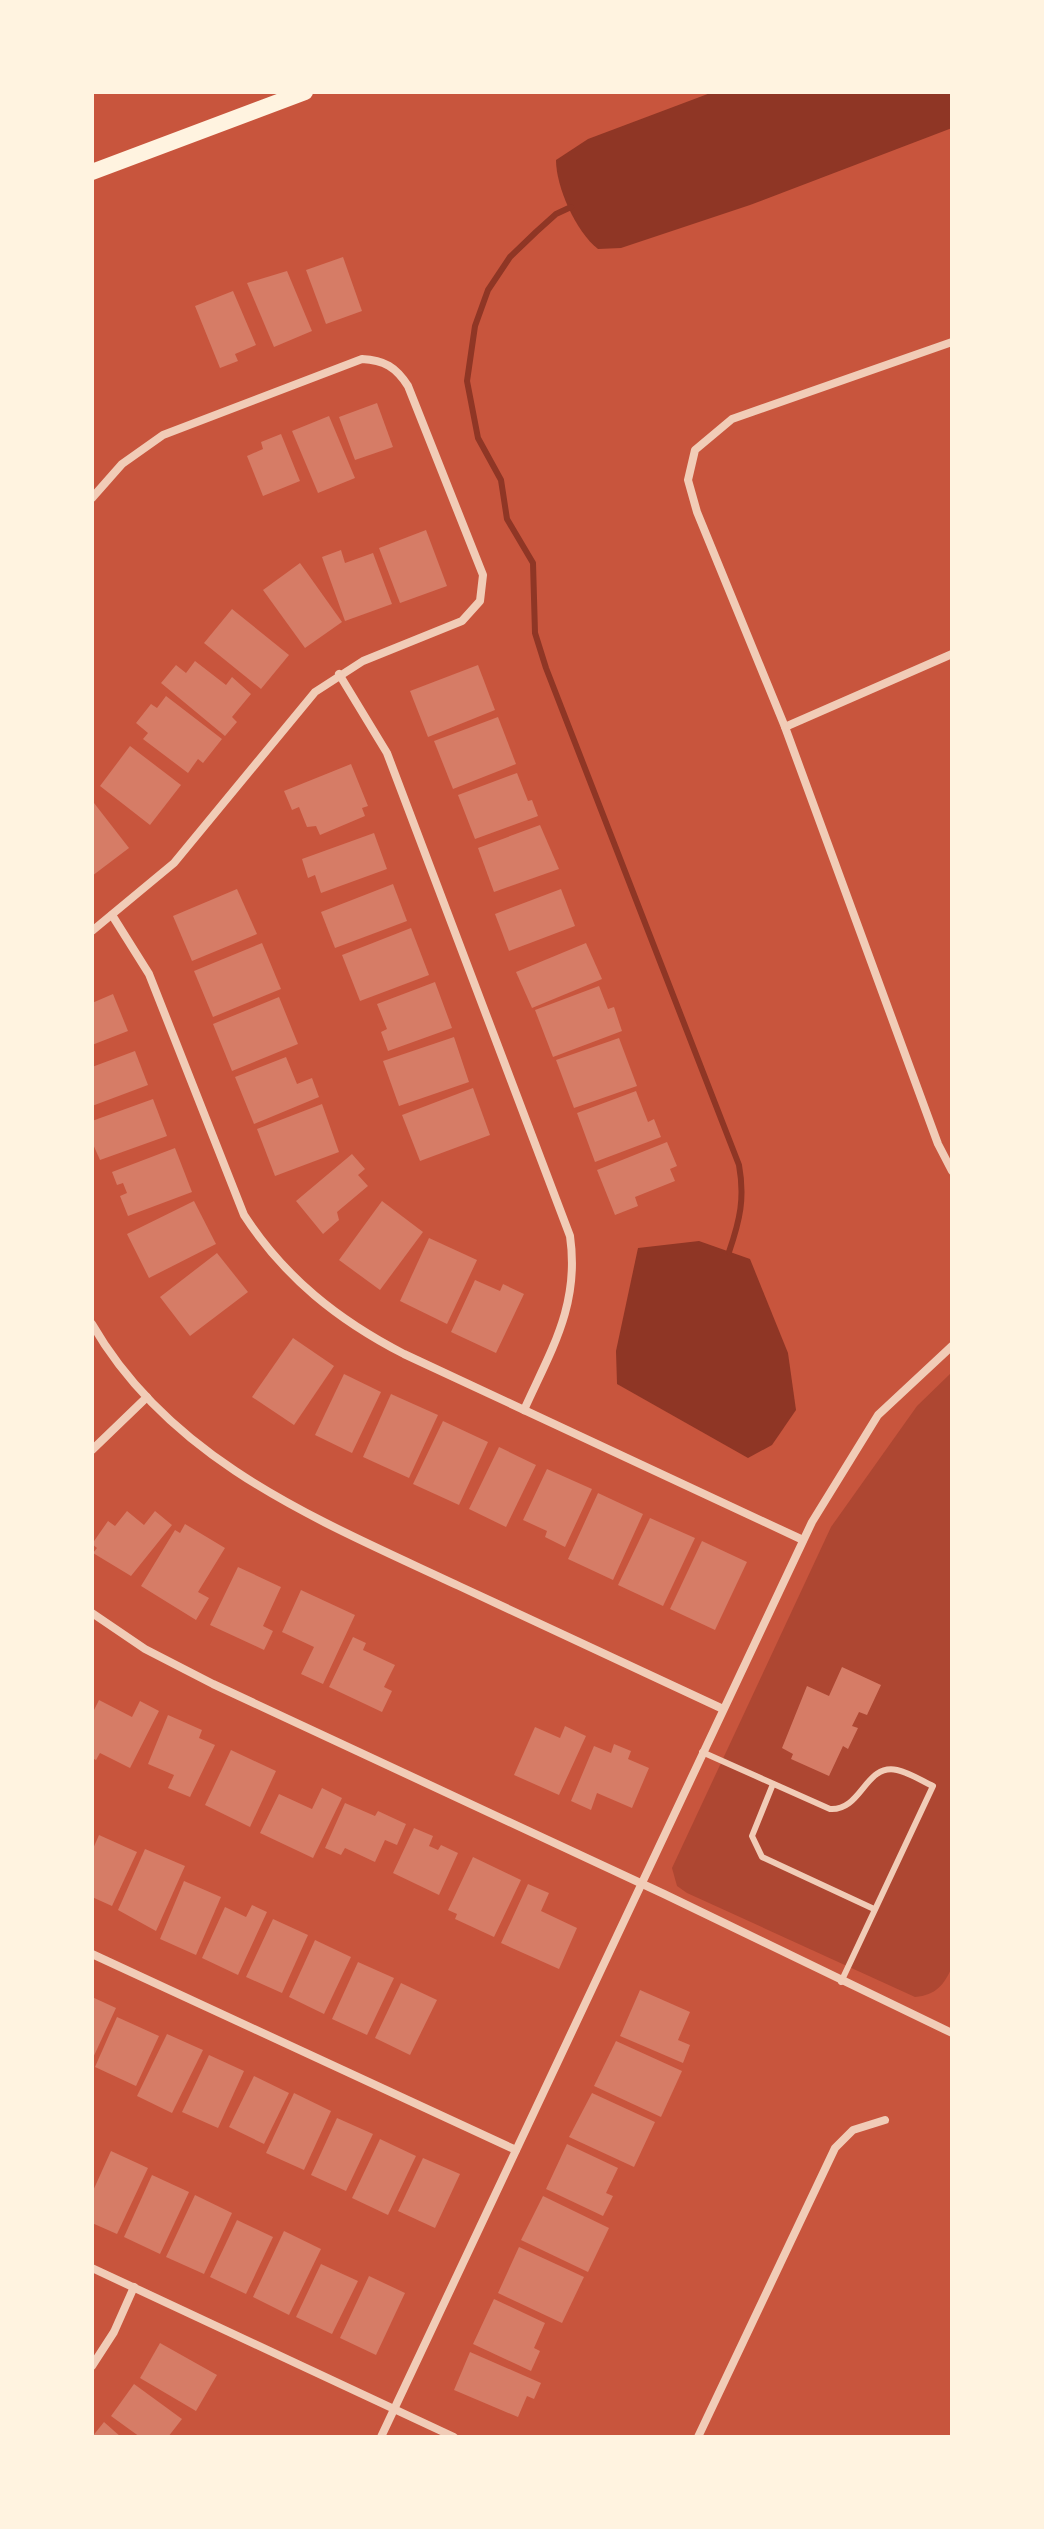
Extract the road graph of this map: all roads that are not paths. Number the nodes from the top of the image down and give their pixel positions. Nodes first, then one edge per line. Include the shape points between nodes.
1 (305, 92) edge
2 (92, 172) edge
3 (952, 342) edge
4 (92, 498) edge
5 (952, 654) edge
6 (339, 674) junction
7 (785, 727) junction
8 (112, 915) junction
9 (92, 931) edge
10 (952, 1171) edge
11 (92, 1324) edge
12 (952, 1346) edge
13 (147, 1397) junction
14 (524, 1410) junction
15 (92, 1450) edge
16 (803, 1540) junction
17 (92, 1613) edge
18 (723, 1709) junction
19 (702, 1752) junction
20 (773, 1784) junction
21 (641, 1883) junction
22 (874, 1909) junction
23 (92, 1954) edge
24 (841, 1982) junction
25 (952, 2033) edge
26 (885, 2120) dead end
27 (516, 2150) junction
28 (92, 2268) edge
29 (134, 2287) junction
30 (92, 2366) edge
31 (394, 2409) junction
32 (381, 2437) edge
33 (454, 2437) edge
34 (698, 2437) edge

1 - 2 main road
3 - 7 street via 732,419 695,450 688,480 697,512
4 - 6 street via 122,464 163,435 362,359 389,364 400,374 483,575 480,601 462,621
5 - 7 street
6 - 8 street via 295,713 167,871
6 - 14 street via 387,753 570,1236 572,1295
7 - 10 street
8 - 9 street
8 - 14 street via 144,965 230,1188 261,1242 312,1297 342,1320
11 - 13 street
12 - 16 street via 878,1415
13 - 15 street
13 - 18 street via 205,1451 265,1492
14 - 16 street
16 - 18 street
17 - 21 street via 145,1649 213,1684
18 - 19 street
19 - 20 lane
19 - 21 street
20 - 22 lane via 752,1836 762,1857
20 - 22 lane via 841,1810 876,1773 889,1769 933,1786
21 - 24 street
21 - 27 street
22 - 24 lane
23 - 27 street
24 - 25 street
26 - 34 street via 853,2130 835,2148
27 - 31 street
28 - 29 street
29 - 30 street
29 - 31 street
31 - 32 street
31 - 33 street

